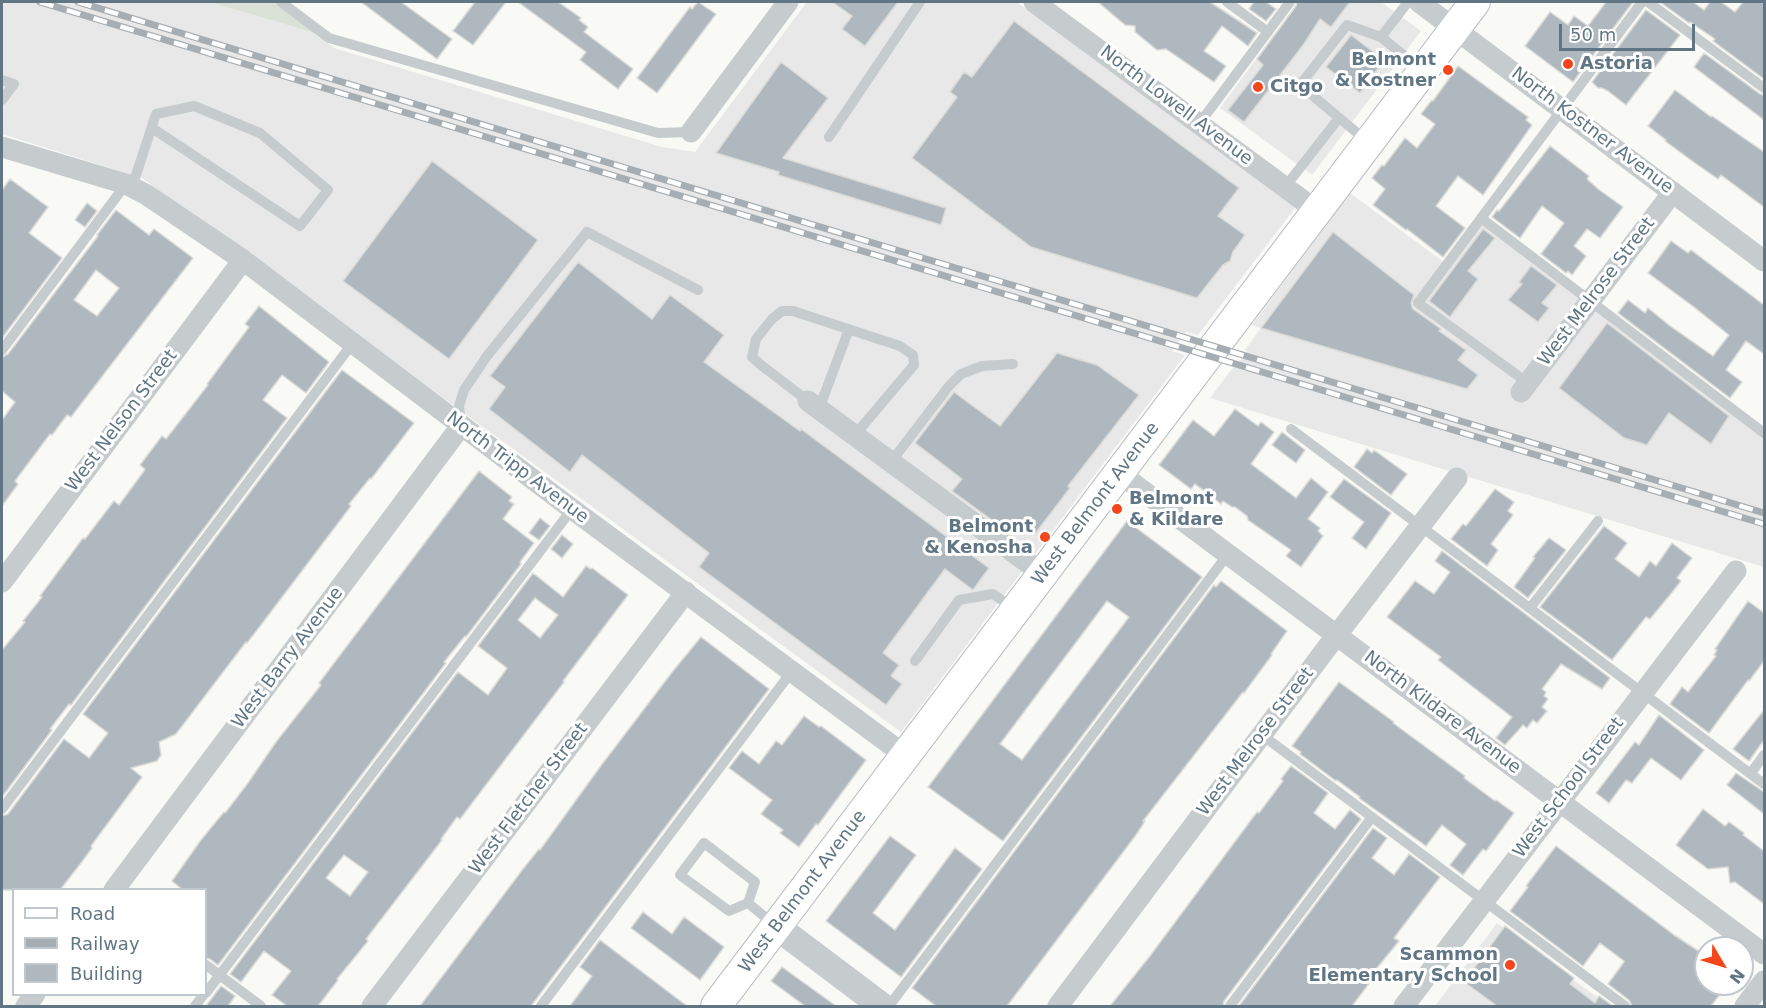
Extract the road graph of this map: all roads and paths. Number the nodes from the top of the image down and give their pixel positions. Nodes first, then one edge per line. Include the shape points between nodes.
1 (281, 2) edge
2 (788, 2) edge
3 (920, 2) edge
4 (1034, 2) edge
5 (1227, 2) edge
6 (1290, 2) edge
7 (1408, 2) edge
8 (1419, 2) edge
9 (1474, 2) edge
10 (1642, 2) edge
11 (1648, 2) edge
12 (1455, 28) junction
13 (1268, 32) junction
14 (1381, 37) junction
15 (1423, 70) junction
16 (2, 80) edge
17 (1764, 88) edge
18 (2, 100) edge
19 (1562, 108) junction
20 (1339, 118) junction
21 (1199, 124) junction
22 (152, 128) junction
23 (691, 132) joint
24 (830, 137) dead end
25 (1368, 143) junction
26 (2, 147) edge
27 (129, 186) junction
28 (1285, 187) junction
29 (1673, 192) junction
30 (1317, 211) junction
31 (1481, 218) junction
32 (243, 260) junction
33 (1764, 261) edge
34 (698, 290) dead end
35 (1590, 300) junction
36 (849, 329) junction
37 (352, 344) junction
38 (2, 350) edge
39 (1013, 364) dead end
40 (1524, 388) joint
41 (814, 405) junction
42 (461, 426) junction
43 (1291, 429) dead end
44 (1764, 433) edge
45 (855, 435) junction
46 (891, 462) junction
47 (1119, 472) junction
48 (1457, 478) dead end
49 (572, 509) junction
50 (1598, 521) dead end
51 (1420, 526) junction
52 (1228, 554) junction
53 (1736, 571) dead end
54 (1043, 574) junction
55 (2, 582) edge
56 (686, 592) junction
57 (1530, 608) junction
58 (1016, 609) junction
59 (1337, 635) junction
60 (915, 661) dead end
61 (792, 671) junction
62 (1643, 693) junction
63 (1262, 735) junction
64 (1764, 754) edge
65 (906, 756) junction
66 (1750, 773) junction
67 (1764, 784) edge
68 (1559, 801) junction
69 (2, 809) edge
70 (1372, 817) junction
71 (115, 888) edge
72 (1484, 901) junction
73 (748, 903) junction
74 (777, 927) junction
75 (1764, 954) edge
76 (207, 965) edge
77 (219, 975) junction
78 (1764, 981) edge
79 (207, 991) edge
80 (261, 1006) edge
81 (372, 1006) edge
82 (542, 1006) edge
83 (716, 1006) edge
84 (882, 1006) edge
85 (889, 1006) edge
86 (1058, 1006) edge
87 (1230, 1006) edge
88 (1404, 1006) edge
89 (1625, 1006) edge
90 (1745, 1006) edge

1 - 23 lane via 329,38 658,133
2 - 23 street
3 - 24 lane
4 - 21 street, North Lowell Avenue
5 - 13 lane
6 - 13 lane
7 - 14 lane
8 - 12 street, North Kostner Avenue
9 - 12 main road, West Belmont Avenue
10 - 19 lane
11 - 17 lane
12 - 15 main road, West Belmont Avenue
12 - 19 street, North Kostner Avenue
13 - 21 lane
14 - 15 lane
14 - 20 lane via 1347,25 1300,85
15 - 25 main road, West Belmont Avenue
16 - 18 lane via 14,84
19 - 29 street, North Kostner Avenue
19 - 31 lane
20 - 25 lane
20 - 28 lane
21 - 28 street, North Lowell Avenue
22 - 22 lane via 156,114 194,106 260,133 328,190 300,226
22 - 27 lane
25 - 30 main road, West Belmont Avenue
26 - 27 street, North Tripp Avenue
27 - 32 street, North Tripp Avenue
27 - 38 lane
28 - 30 street, North Lowell Avenue
29 - 33 street, North Kostner Avenue
29 - 35 street, West Melrose Street
30 - 47 main road, West Belmont Avenue
31 - 35 lane
31 - 40 lane via 1418,303
32 - 37 street, North Tripp Avenue
32 - 55 street, West Nelson Street
34 - 42 lane via 587,232 464,390 459,406
35 - 40 street, West Melrose Street
35 - 44 lane
36 - 41 lane
36 - 41 lane via 794,311 782,311 756,339 752,357
36 - 45 lane via 900,346 913,355 914,365
37 - 42 street, North Tripp Avenue
37 - 69 lane
39 - 46 lane via 981,366 962,374
41 - 45 street
42 - 49 street, North Tripp Avenue
42 - 71 street, West Barry Avenue
43 - 51 lane
45 - 46 street
46 - 54 street
47 - 52 street, North Kildare Avenue
47 - 54 main road, West Belmont Avenue
48 - 51 street, West Melrose Street
49 - 56 street, North Tripp Avenue
49 - 77 lane
50 - 57 lane
51 - 57 lane
51 - 59 street, West Melrose Street
52 - 59 street, North Kildare Avenue
52 - 85 lane
53 - 62 street, West School Street
54 - 58 main road, West Belmont Avenue
56 - 61 street, North Tripp Avenue
56 - 81 street, West Fletcher Street
57 - 62 lane
58 - 60 lane via 993,594 959,600
58 - 65 main road, West Belmont Avenue
59 - 63 street, West Melrose Street
59 - 68 street, North Kildare Avenue
61 - 65 street, North Tripp Avenue
61 - 82 lane
62 - 66 lane
62 - 68 street, West School Street
63 - 70 lane
63 - 86 street, West Melrose Street
64 - 66 lane
65 - 74 main road, West Belmont Avenue
66 - 67 lane
68 - 72 street, West School Street
68 - 75 street, North Kildare Avenue
70 - 72 lane
70 - 87 lane
72 - 88 street, West School Street
72 - 89 lane
73 - 73 lane via 729,911 680,876 704,843 755,882
73 - 74 lane
74 - 83 main road, West Belmont Avenue
74 - 84 street
76 - 77 lane
77 - 79 lane
77 - 80 lane
78 - 90 street

